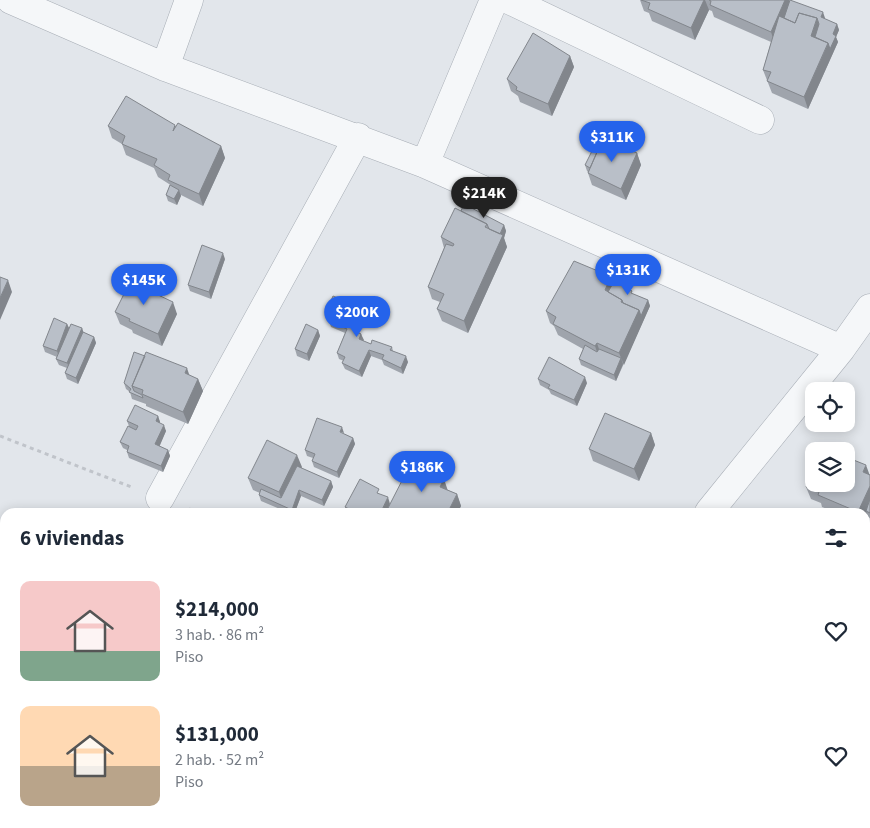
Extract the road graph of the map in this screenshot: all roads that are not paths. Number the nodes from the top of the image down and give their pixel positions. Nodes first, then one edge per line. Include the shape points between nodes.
1 (11, 0) edge
2 (189, 0) edge
3 (494, 0) edge
4 (509, 0) edge
5 (165, 67) junction
6 (760, 120) dead end
7 (358, 137) junction
8 (425, 164) junction
9 (870, 308) edge
10 (841, 349) junction
11 (160, 498) road end
12 (712, 508) edge

1 - 5 street
2 - 5 street
3 - 8 street
4 - 6 street
5 - 7 street
7 - 8 street
7 - 11 street
8 - 10 street
9 - 10 street
10 - 12 street

